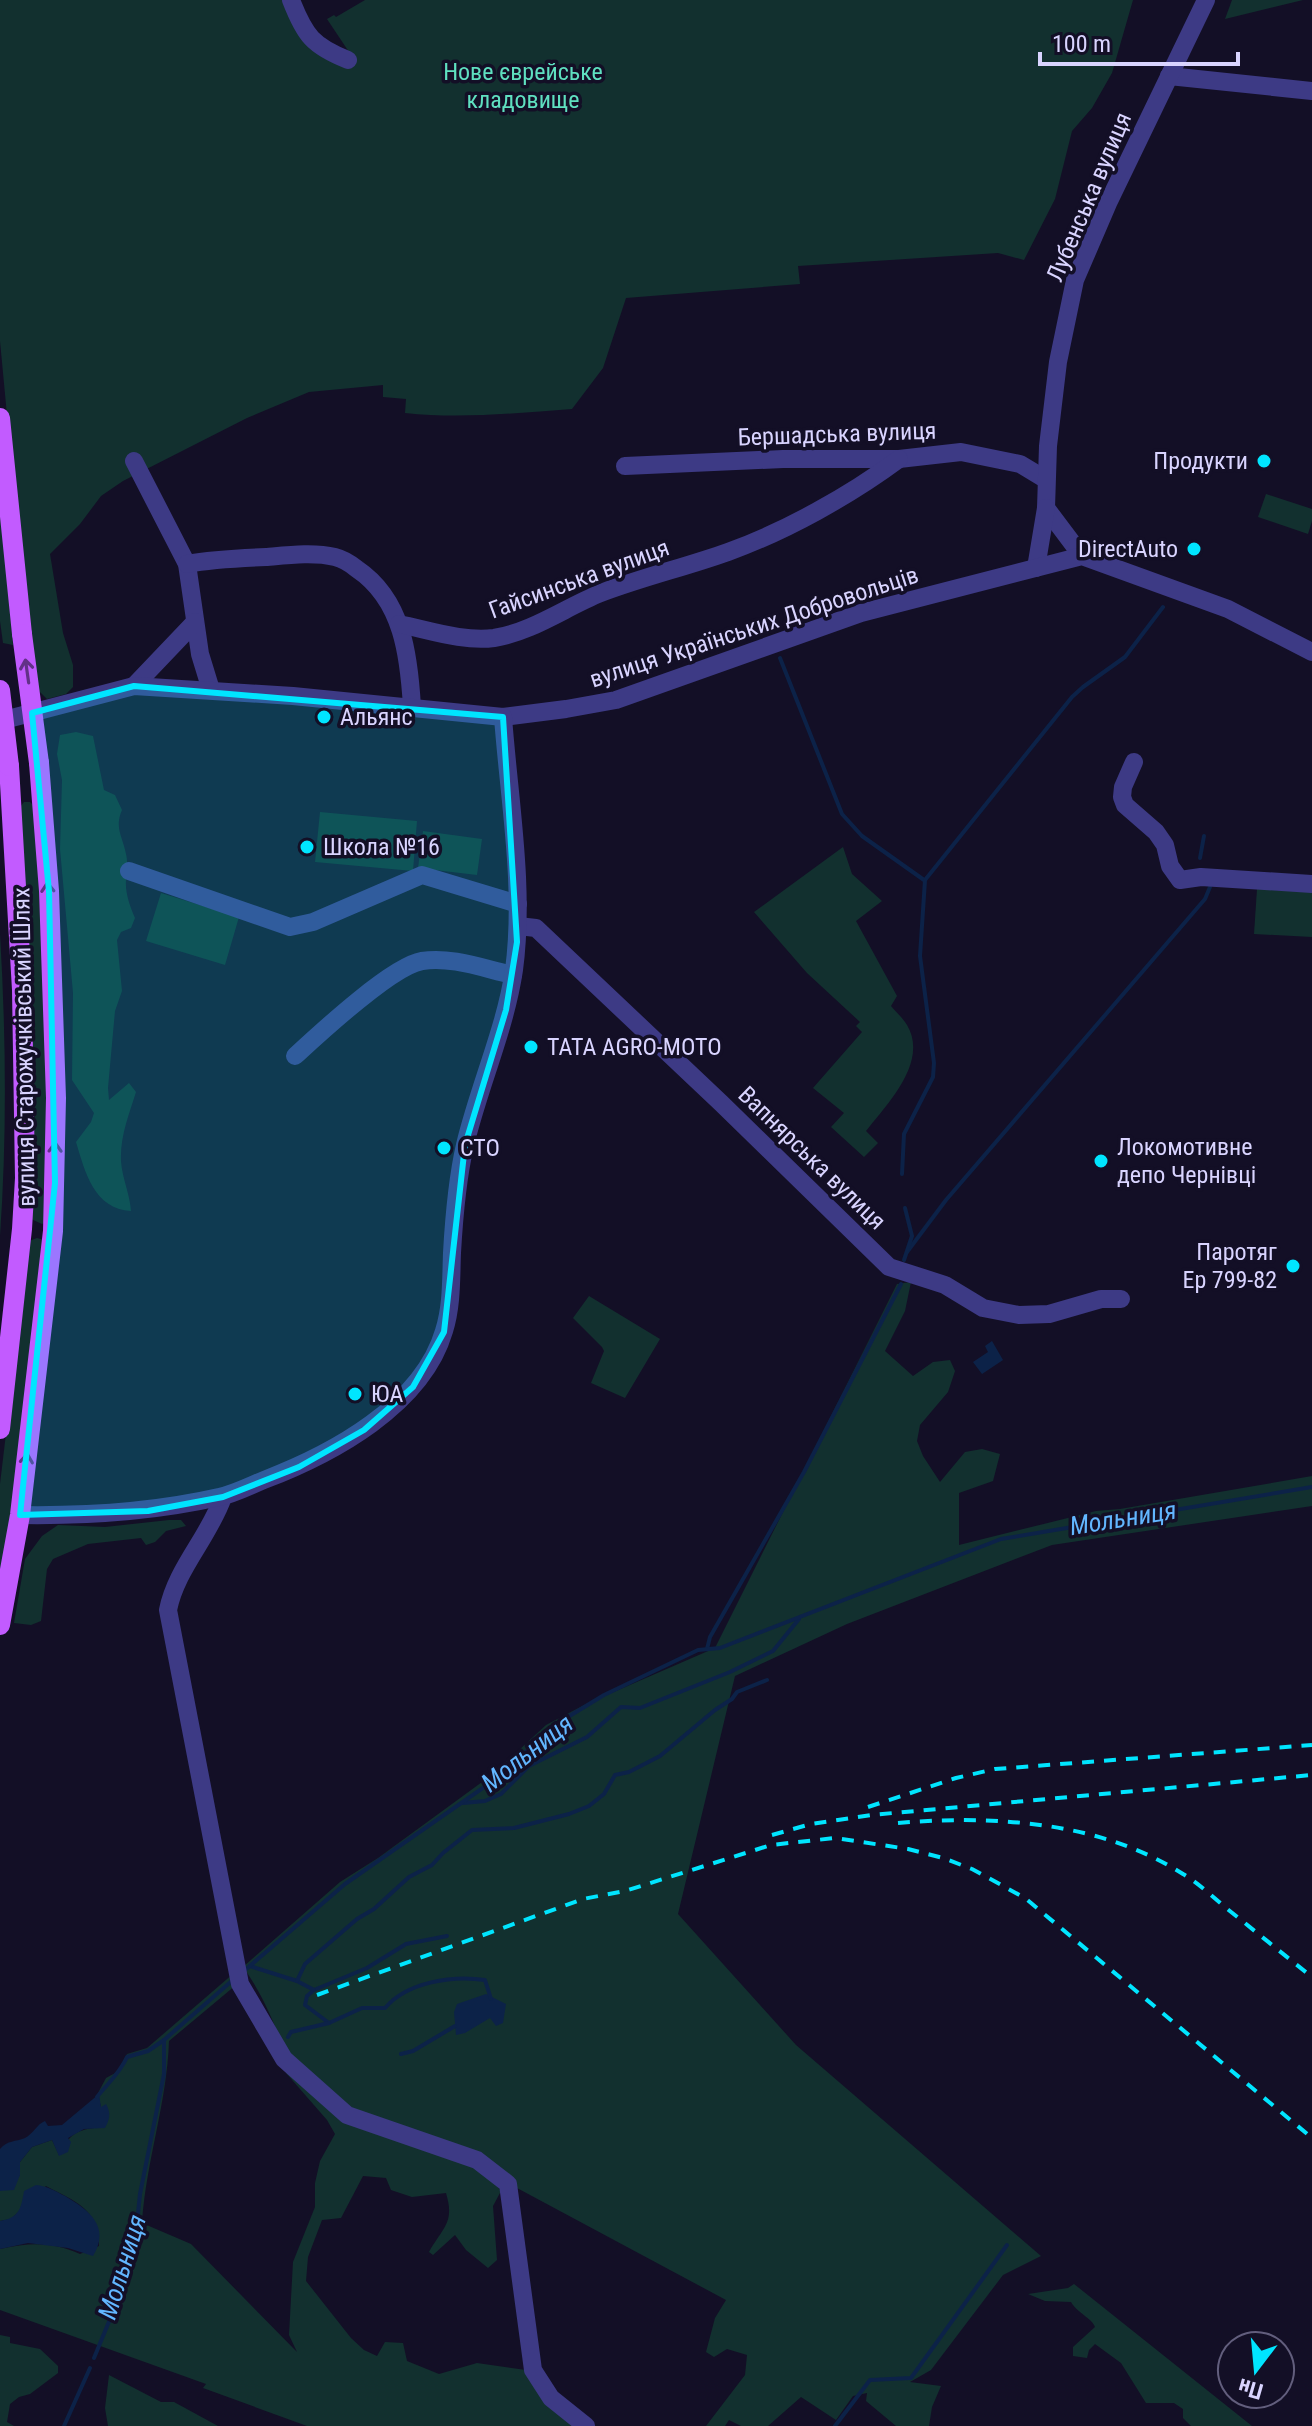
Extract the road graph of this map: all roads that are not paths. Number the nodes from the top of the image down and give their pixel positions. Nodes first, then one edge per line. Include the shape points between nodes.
1 (291, 0) edge
2 (1206, 0) edge
3 (348, 60) dead end
4 (1169, 76) junction
5 (1312, 91) edge
6 (0, 418) edge
7 (899, 459) junction
8 (134, 461) dead end
9 (625, 466) dead end
10 (1045, 479) junction
11 (1046, 508) junction
12 (1082, 556) junction
13 (187, 564) junction
14 (1036, 568) junction
15 (195, 622) junction
16 (399, 624) junction
17 (1312, 652) edge
18 (134, 686) junction
19 (0, 690) edge
20 (211, 690) junction
21 (412, 707) junction
22 (503, 717) junction
23 (0, 721) edge
24 (1134, 762) dead end
25 (41, 788) junction
26 (12, 790) junction
27 (129, 871) dead end
28 (1312, 884) edge
29 (518, 904) junction
30 (518, 926) junction
31 (513, 975) junction
32 (295, 1056) dead end
33 (22, 1229) junction
34 (53, 1231) junction
35 (1121, 1299) dead end
36 (0, 1429) edge
37 (223, 1497) junction
38 (20, 1515) junction
39 (0, 1625) edge
40 (586, 2426) edge

1 - 3 street via 314,42
2 - 4 street, Лубенська вулиця
4 - 5 street
4 - 10 street, Лубенська вулиця via 1075,280 1058,362
25 -> 6 main road, вулиця Старожучківський Шлях, bridge
7 - 9 street, Бершадська вулиця
7 - 10 street, Бершадська вулиця via 961,452 983,455 1020,464
7 - 16 street, Гайсинська вулиця via 864,485 742,547 641,578 521,630 473,639
8 - 13 street
10 - 11 street, Лубенська вулиця
11 - 12 street
11 - 14 street, Лубенська вулиця
12 - 14 street, вулиця Українських Добровольців
12 - 17 street via 1228,609
13 - 15 street
13 - 16 street via 337,557 372,578
14 - 22 street, вулиця Українських Добровольців via 861,613 616,700
15 - 18 street
15 - 20 street
16 - 21 street
18 - 20 street, вулиця Українських Добровольців
18 - 23 street, вулиця Українських Добровольців
19 - 26 main road, вулиця Старожучківський Шлях, bridge
20 - 21 street, вулиця Українських Добровольців
21 - 22 street, вулиця Українських Добровольців
22 - 29 street
24 - 28 street via 1123,787 1125,805 1156,832 1180,880
25 - 26 main road
34 -> 25 main road, вулиця Старожучківський Шлях via 56,1098
26 - 33 main road, вулиця Старожучківський Шлях via 25,1097
27 - 29 street via 290,927 422,875
29 - 30 street
30 - 31 street
30 - 35 street, Вапнярська вулиця via 536,928 889,1267 945,1285 983,1308 1019,1315
31 - 32 street via 419,961 347,1010
31 - 37 street via 465,1145 444,1332 429,1363 413,1387 364,1430 299,1467
33 - 34 main road
33 - 36 main road, вулиця Старожучківський Шлях
38 -> 34 main road, вулиця Старожучківський Шлях
37 - 38 street via 148,1511
37 - 40 street via 172,1590 168,1610 238,1974 284,2059 347,2115 477,2160 508,2184 533,2370 551,2398
38 - 39 main road, вулиця Старожучківський Шлях

